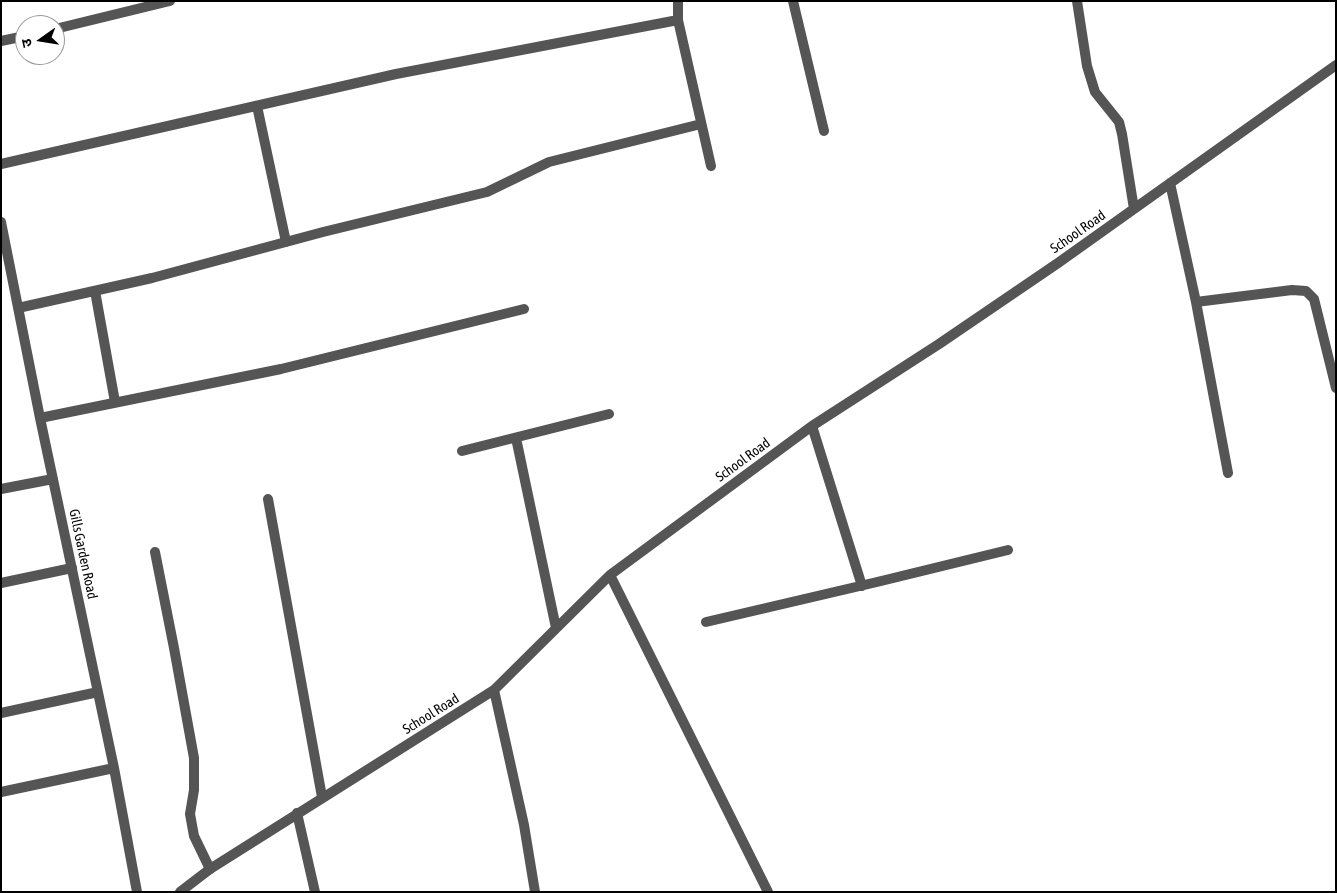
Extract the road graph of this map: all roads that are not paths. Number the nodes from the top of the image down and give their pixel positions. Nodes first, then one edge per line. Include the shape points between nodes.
1 (170, 1) edge
2 (678, 1) edge
3 (792, 1) edge
4 (1077, 1) edge
5 (678, 20) junction
6 (65, 27) edge
7 (15, 38) edge
8 (1, 41) edge
9 (1336, 65) edge
10 (257, 106) junction
11 (701, 124) junction
12 (824, 131) dead end
13 (1, 164) edge
14 (710, 166) dead end
15 (1170, 183) junction
16 (1134, 209) junction
17 (1, 222) edge
18 (286, 242) junction
19 (95, 291) junction
20 (1196, 302) junction
21 (18, 308) junction
22 (524, 309) dead end
23 (1336, 388) edge
24 (115, 402) junction
25 (609, 414) dead end
26 (40, 418) junction
27 (812, 426) junction
28 (516, 438) junction
29 (462, 452) dead end
30 (1228, 473) dead end
31 (53, 479) junction
32 (1, 489) edge
33 (268, 499) dead end
34 (1008, 550) dead end
35 (155, 552) dead end
36 (72, 568) junction
37 (610, 575) junction
38 (1, 583) edge
39 (862, 586) junction
40 (706, 622) dead end
41 (556, 628) junction
42 (494, 690) junction
43 (98, 692) junction
44 (1, 713) edge
45 (114, 768) junction
46 (1, 792) edge
47 (322, 797) junction
48 (297, 813) junction
49 (210, 869) junction
50 (137, 892) edge
51 (180, 892) edge
52 (315, 892) edge
53 (535, 892) edge
54 (768, 892) edge

1 - 6 street
2 - 5 street
3 - 12 street
4 - 16 street via 1087,66 1096,92 1119,122
5 - 10 street via 396,74
5 - 11 street
7 - 8 street
9 - 15 street, School Road
10 - 13 street
10 - 18 street
11 - 14 street
11 - 18 street via 549,162 488,192
15 - 16 street, School Road
15 - 20 street
16 - 27 street, School Road
17 - 21 street, Gills Garden Road
18 - 19 street
19 - 21 street
19 - 24 street
20 - 23 street via 1306,291 1314,299
20 - 30 street
21 - 26 street, Gills Garden Road
22 - 24 street via 281,369
24 - 26 street
25 - 28 street
26 - 31 street, Gills Garden Road
27 - 37 street, School Road
27 - 39 street
28 - 29 street
28 - 41 street
31 - 32 street
31 - 36 street, Gills Garden Road
33 - 47 street
34 - 39 street
35 - 49 street via 194,758 190,814 194,836
36 - 38 street
36 - 43 street, Gills Garden Road
37 - 41 street, School Road
37 - 54 street
39 - 40 street
41 - 42 street, School Road
42 - 47 street, School Road
42 - 53 street via 524,825
43 - 44 street
43 - 45 street, Gills Garden Road
45 - 46 street
45 - 50 street, Gills Garden Road
47 - 48 street, School Road
48 - 49 street, School Road
48 - 52 street
49 - 51 street, School Road

